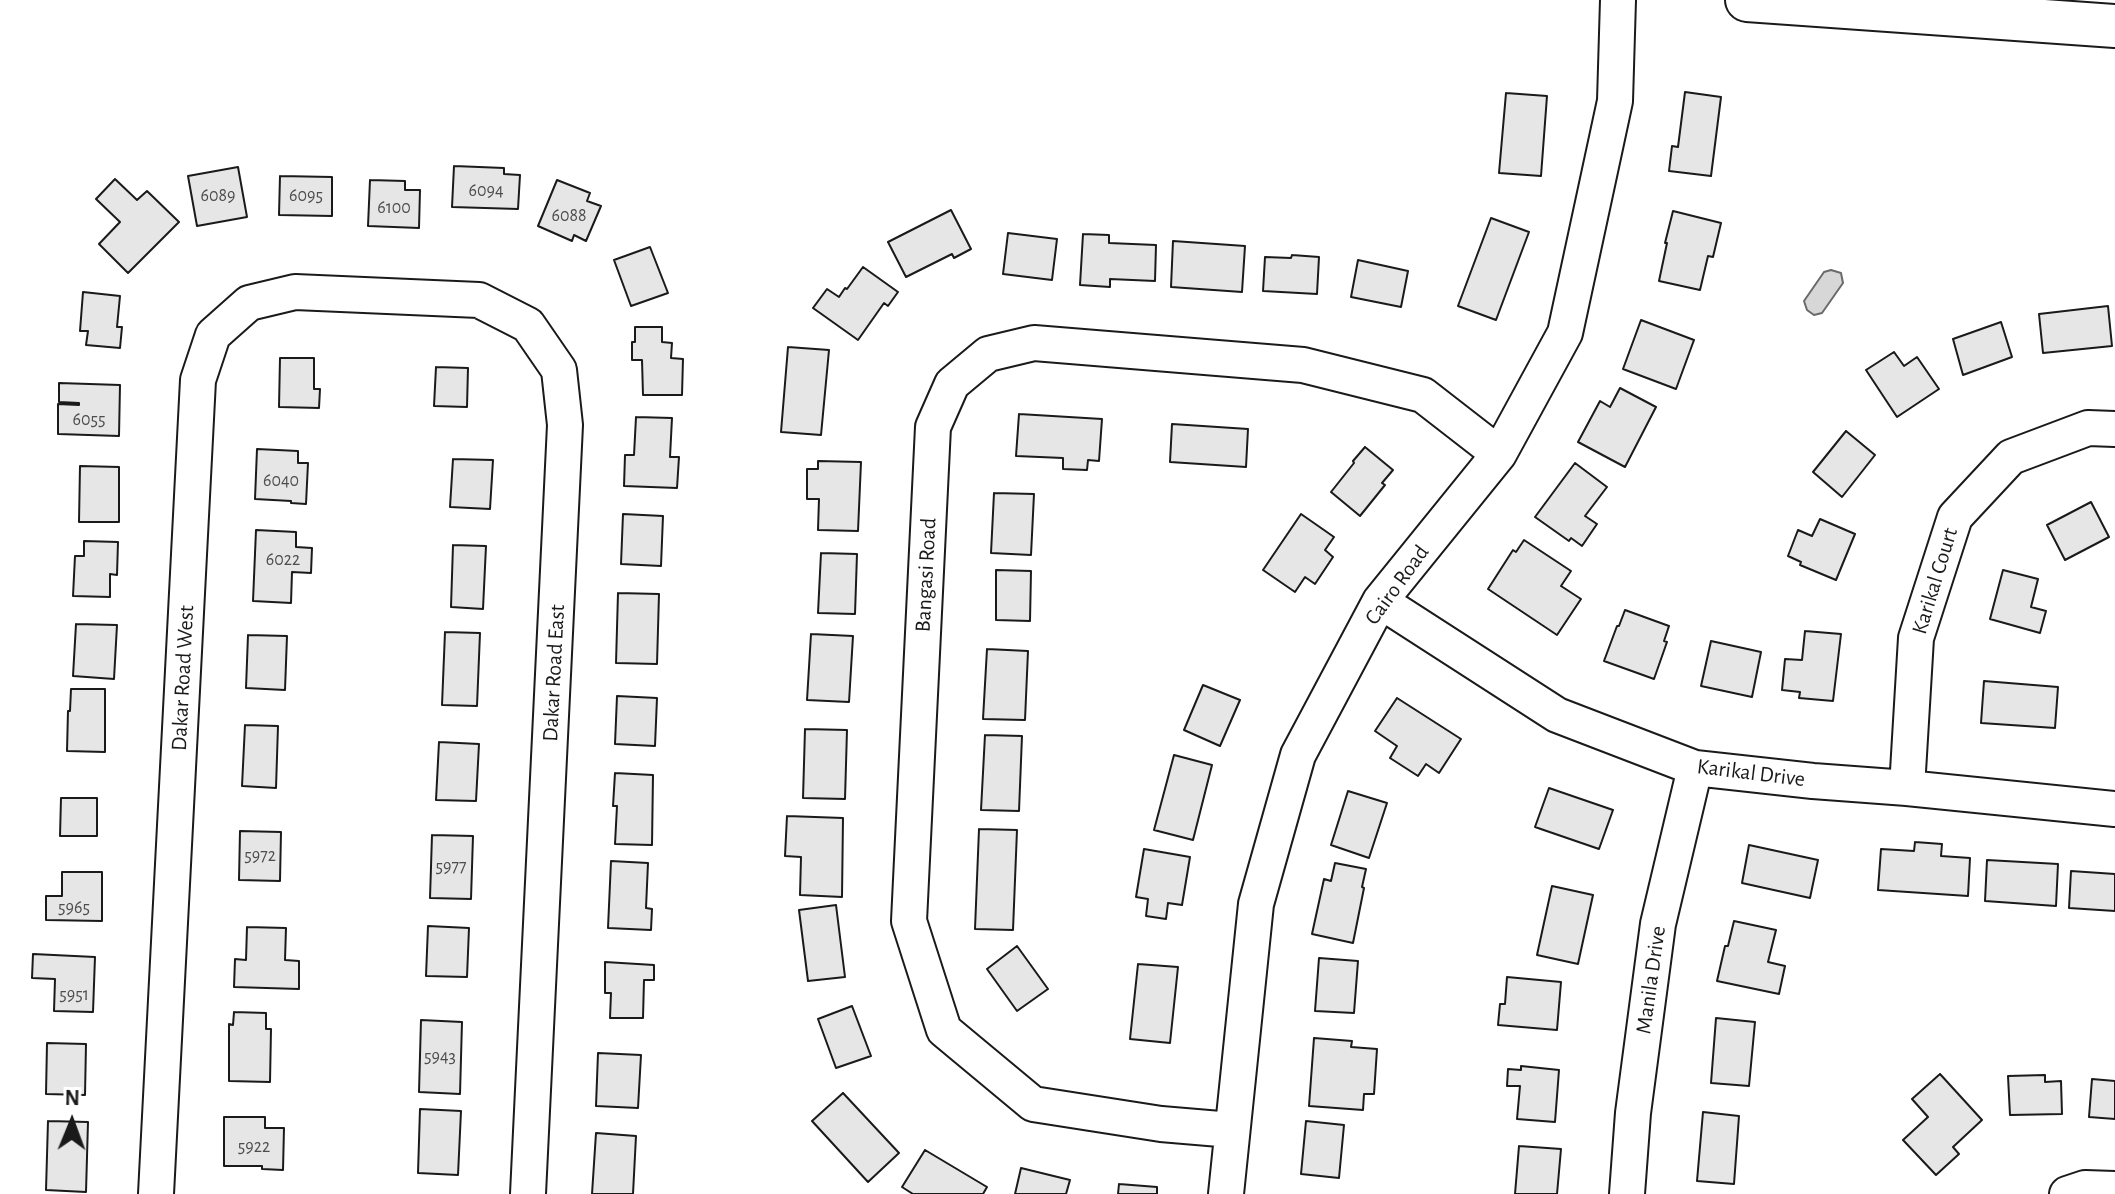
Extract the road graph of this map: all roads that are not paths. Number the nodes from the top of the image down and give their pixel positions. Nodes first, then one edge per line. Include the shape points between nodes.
1 (1618, 0) edge
2 (1747, 0) edge
3 (2115, 26) edge
4 (370, 295) joint
5 (2115, 429) edge
6 (1499, 454) junction
7 (1380, 601) junction
8 (1695, 768) junction
9 (1907, 788) junction
10 (2115, 809) edge
11 (1232, 1130) junction
12 (2115, 1189) edge
13 (156, 1194) edge
14 (528, 1194) edge
15 (1226, 1194) edge
16 (1627, 1194) edge
17 (2067, 1194) edge

1 - 6 street, Cairo Road via 1615,101 1565,333
2 - 3 main road
4 - 13 street, Dakar Road West via 295,292 249,303 213,335 198,380
4 - 14 street, Dakar Road East via 479,300 528,325 559,370 565,425
5 - 9 street, Karikal Court via 2088,428 2011,457 1955,517 1916,638
6 - 7 street, Cairo Road
6 - 11 street, Bangasi Road via 1423,395 1303,365 1034,343 988,354 952,384 933,427 909,921 944,1030 1033,1104
7 - 8 street, Karikal Drive via 1557,715
7 - 11 street, Cairo Road via 1298,755 1256,904
8 - 9 street, Karikal Drive
8 - 16 street, Manila Drive via 1658,924
9 - 10 street, Karikal Drive
11 - 15 street, Cairo Road
12 - 17 street via 2085,1188

